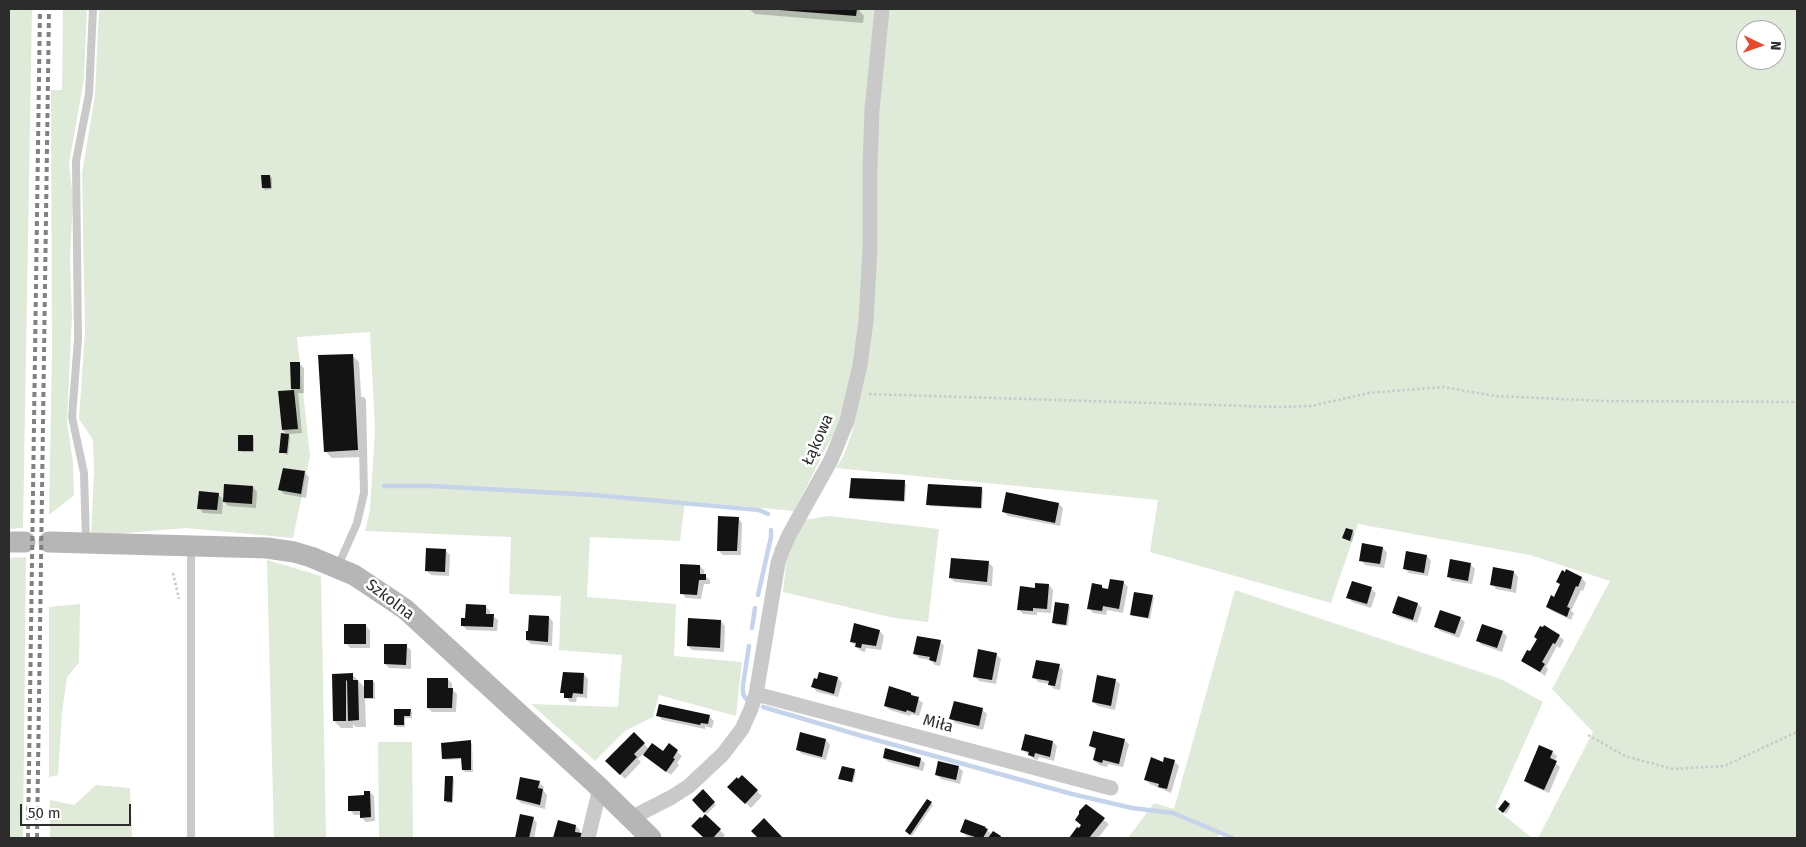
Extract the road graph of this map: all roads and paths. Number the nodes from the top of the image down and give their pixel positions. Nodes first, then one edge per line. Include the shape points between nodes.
1 (93, 9) edge
2 (882, 9) edge
3 (854, 393) junction
4 (362, 401) dead end
5 (1797, 402) edge
6 (49, 542) dead end
7 (86, 543) junction
8 (192, 544) junction
9 (338, 567) junction
10 (756, 694) junction
11 (1797, 732) edge
12 (1588, 735) dead end
13 (600, 788) junction
14 (1111, 788) dead end
15 (631, 818) junction
16 (192, 838) edge
17 (588, 838) edge
18 (651, 838) edge

1 - 7 lane via 89,94 76,161 78,339 72,417 84,473
2 - 3 street, Łąkowa via 872,110 866,321
3 - 5 path via 1278,407 1311,406 1368,393 1443,387 1495,396 1584,400
3 - 10 street, Łąkowa via 847,421 833,453 782,551
4 - 9 lane via 364,493 358,523
6 - 7 street, Szkolna
7 - 8 street, Szkolna
8 - 9 street, Szkolna via 281,550
8 - 16 lane
9 - 13 street, Szkolna via 405,609
10 - 14 street, Miła
10 - 15 street, Łąkowa via 742,729 723,754 689,786
11 - 12 path via 1724,766 1673,769 1626,756
13 - 15 street, Szkolna
13 - 17 street
15 - 18 street, Szkolna

